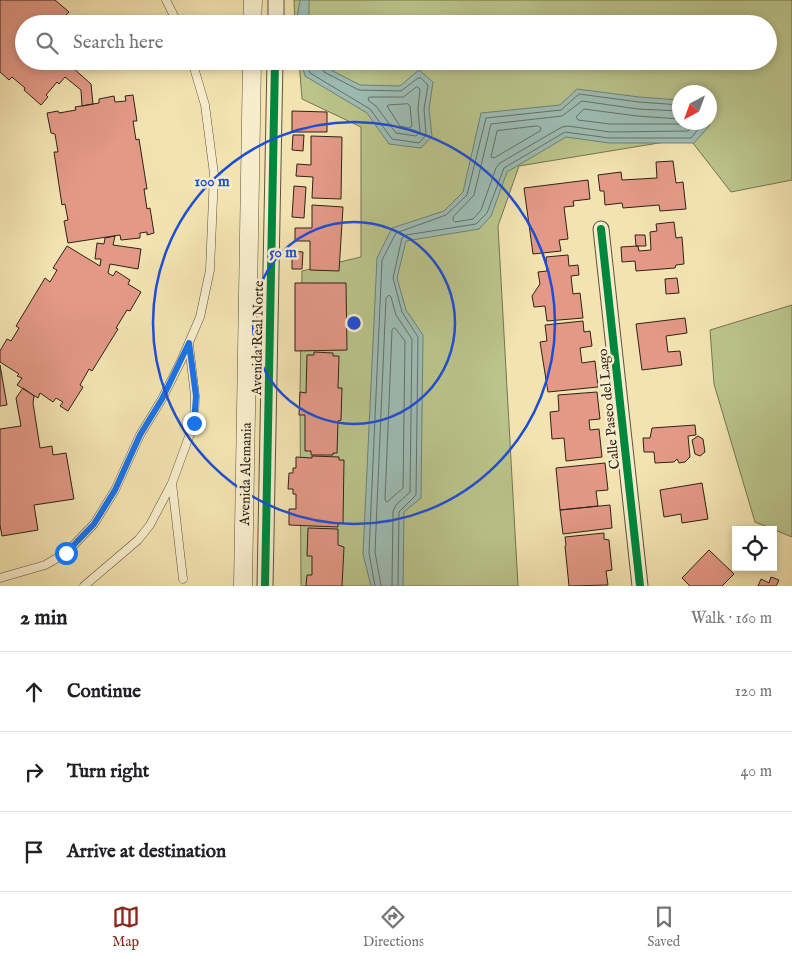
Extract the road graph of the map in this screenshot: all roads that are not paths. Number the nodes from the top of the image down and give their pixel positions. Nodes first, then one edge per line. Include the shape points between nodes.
1 (166, 0) edge
2 (253, 0) edge
3 (276, 0) edge
4 (174, 15) edge
5 (252, 15) edge
6 (276, 15) edge
7 (195, 70) edge
8 (252, 70) edge
9 (275, 70) edge
10 (601, 229) dead end
11 (189, 343) junction
12 (172, 483) junction
13 (0, 578) edge
14 (183, 579) dead end
15 (84, 586) edge
16 (243, 586) edge
17 (265, 586) edge
18 (640, 586) edge

1 - 4 lane
2 - 5 street
3 - 6 street
7 - 11 lane via 205,105 214,174 210,270 200,318
8 - 16 street, Avenida Alemania
9 - 17 street, Avenida Real Norte
10 - 18 street, Calle Paseo del Lago
11 - 12 lane via 196,396 194,423
11 - 13 lane via 115,490 94,524 66,553 45,566
12 - 14 lane
12 - 15 lane via 150,525 138,540

